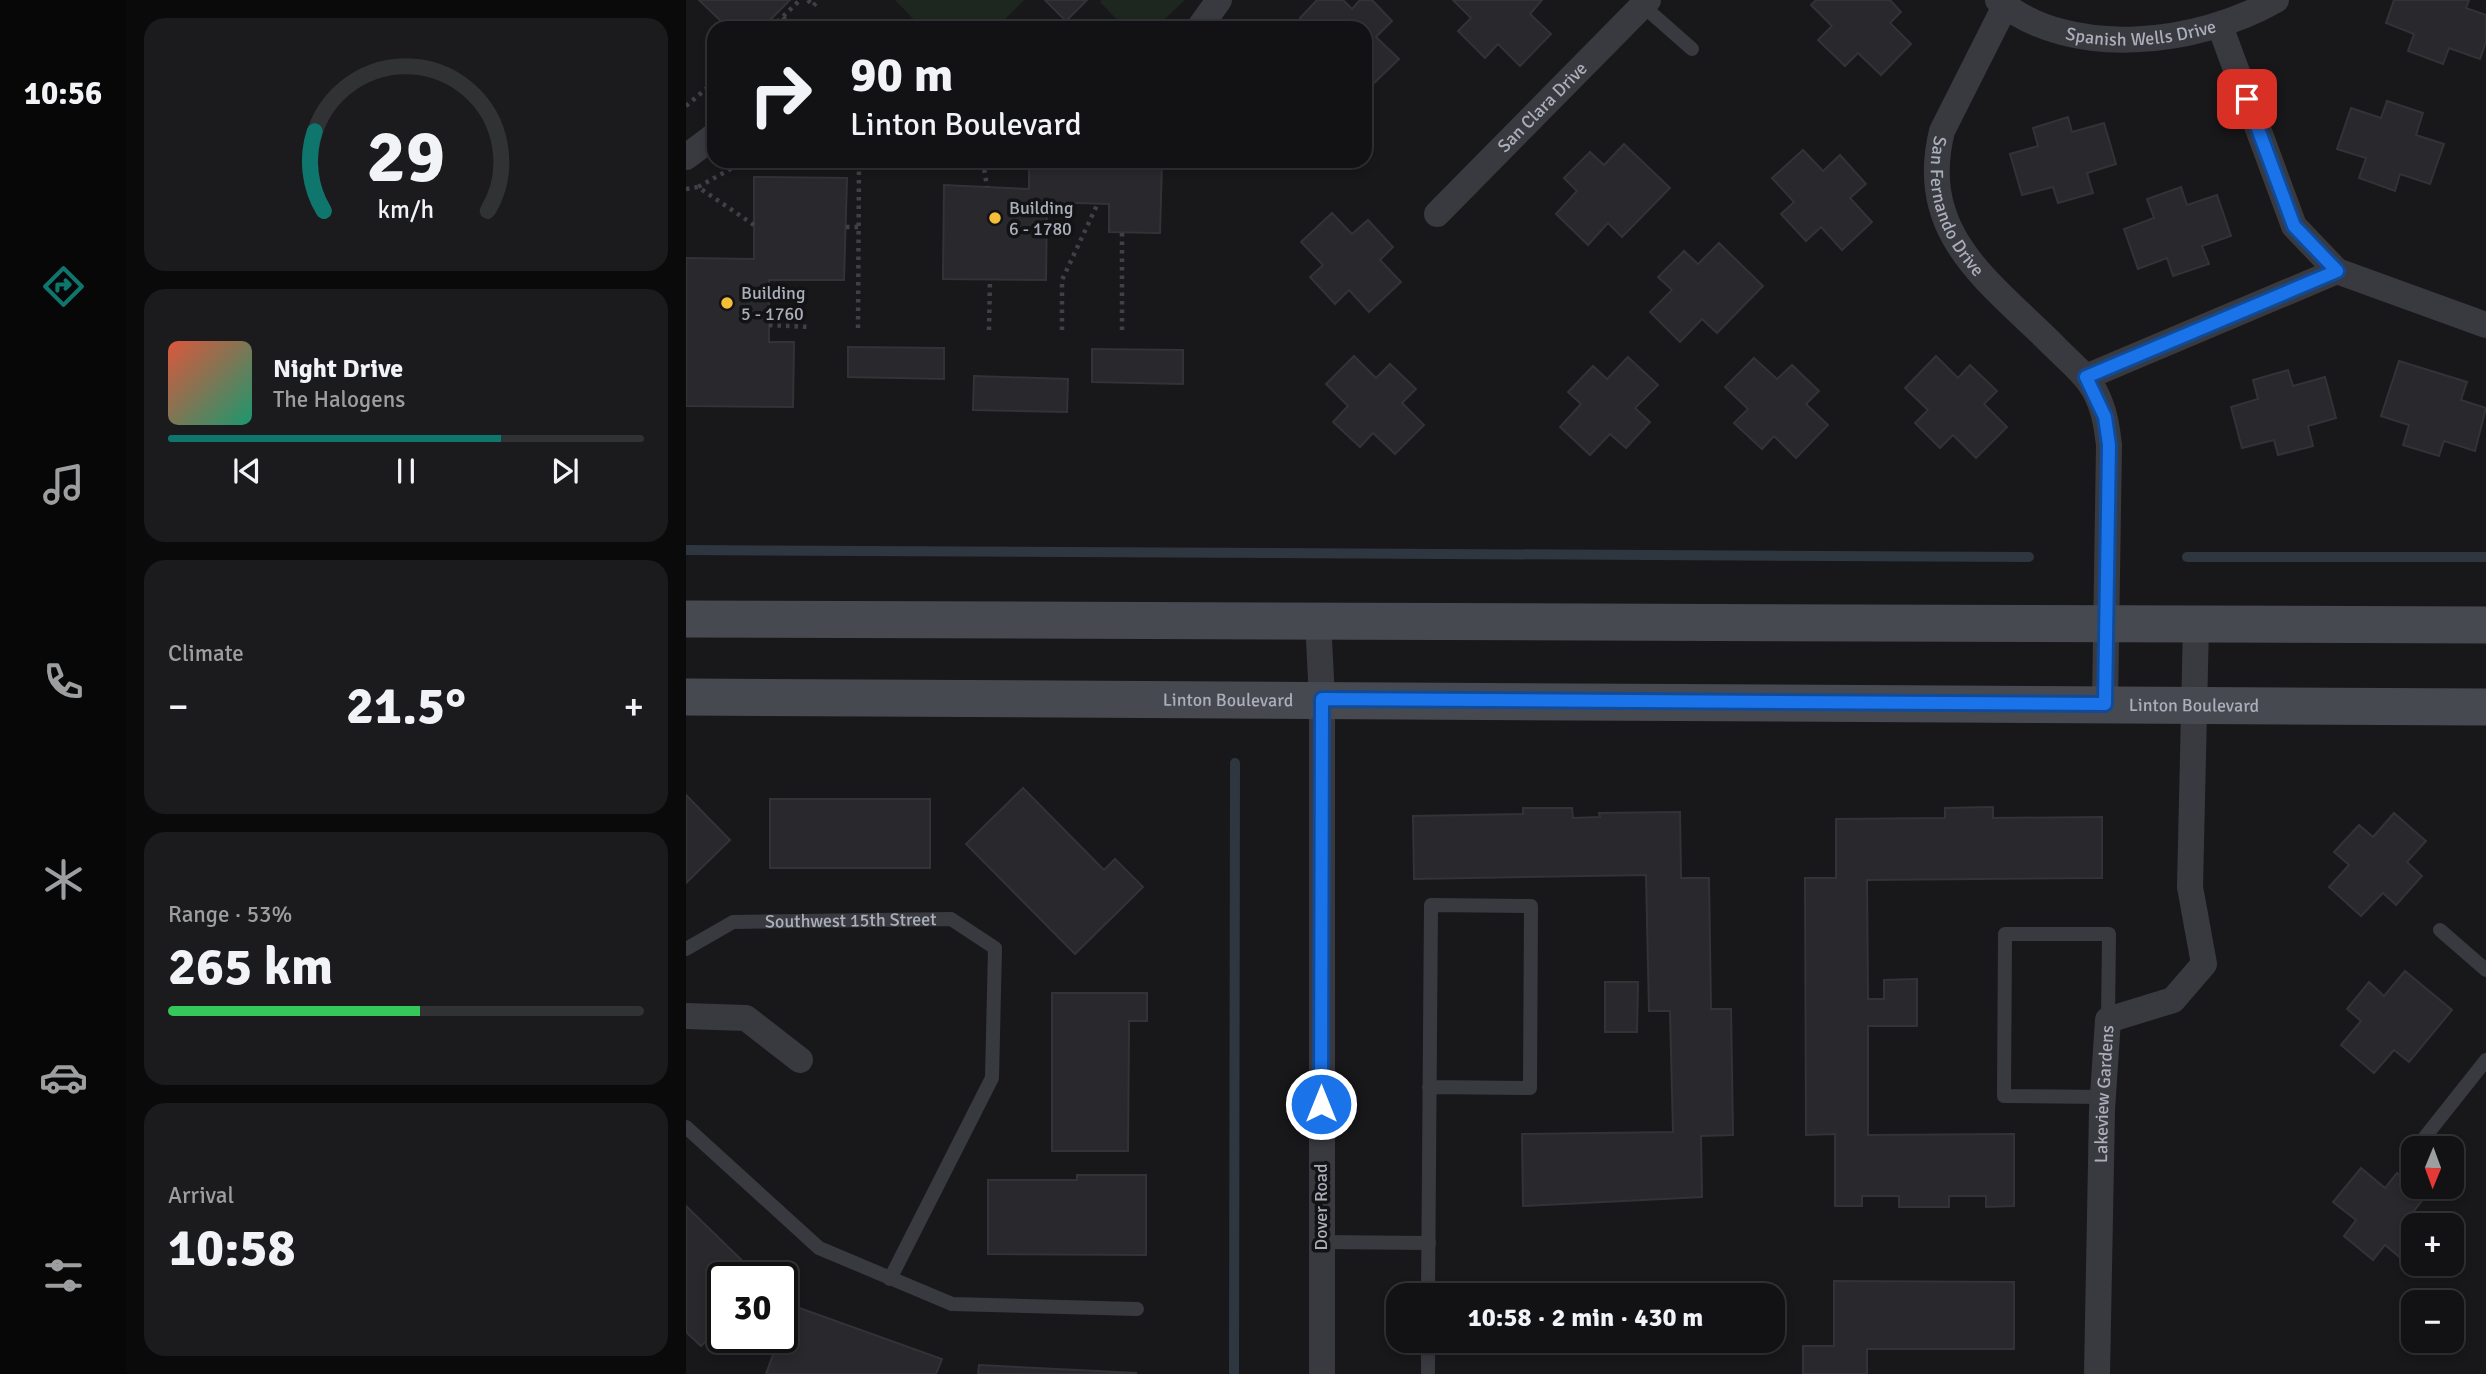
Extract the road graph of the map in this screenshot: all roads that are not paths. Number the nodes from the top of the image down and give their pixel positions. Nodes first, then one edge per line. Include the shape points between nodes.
1 (1219, 0) edge
2 (2276, 0) edge
3 (1646, 3) edge
4 (2001, 3) edge
5 (1204, 21) edge
6 (2220, 26) junction
7 (1692, 49) dead end
8 (707, 141) edge
9 (686, 157) edge
10 (1437, 214) dead end
11 (2337, 271) junction
12 (2486, 325) edge
13 (2086, 377) junction
14 (686, 619) edge
15 (1318, 620) junction
16 (2108, 624) junction
17 (2196, 624) junction
18 (2486, 625) edge
19 (686, 696) edge
20 (1322, 699) junction
21 (2105, 704) junction
22 (2193, 705) junction
23 (2486, 707) edge
24 (2440, 930) dead end
25 (686, 949) edge
26 (2486, 971) edge
27 (686, 1016) edge
28 (2108, 1020) junction
29 (800, 1060) dead end
30 (2486, 1060) edge
31 (1430, 1087) junction
32 (2103, 1097) junction
33 (686, 1127) edge
34 (2426, 1136) edge
35 (1321, 1242) junction
36 (1429, 1243) junction
37 (890, 1279) junction
38 (1428, 1283) edge
39 (1138, 1309) dead end
40 (1428, 1353) edge
41 (1322, 1374) edge
42 (1428, 1374) edge
43 (2097, 1374) edge

1 - 5 street
2 - 6 street, Spanish Wells Drive
3 - 7 lane
3 - 10 street, San Clara Drive
4 - 6 street, Spanish Wells Drive via 2042,25 2085,36 2130,40
4 - 13 street, San Fernando Drive via 1942,131 1936,152 1937,198 1944,220 1967,258
6 - 11 street via 2294,226
8 - 9 street
11 - 12 street
11 - 13 street
13 - 16 street, San Fernando Drive via 2105,417 2109,445
14 - 15 main road
15 - 16 main road
15 - 20 street, Dover Road
16 - 17 main road
16 - 21 street, San Fernando Drive
17 - 18 main road
17 - 22 street, Lakeview Gardens
19 - 20 main road, Linton Boulevard
20 - 21 main road, Linton Boulevard
20 - 35 street, Dover Road
21 - 22 main road, Linton Boulevard
22 - 23 main road, Linton Boulevard
22 - 28 street, Lakeview Gardens via 2190,887 2204,964 2173,1000
24 - 26 lane
25 - 37 lane, Southwest 15th Street via 733,922 951,919 995,948 992,1078
27 - 29 street via 746,1018
28 - 32 street, Lakeview Gardens
28 - 32 lane via 2109,934 2005,934 2004,1097
30 - 34 lane
31 - 31 lane via 1431,905 1531,906 1530,1088
31 - 36 lane
32 - 43 street, Lakeview Gardens
33 - 37 lane via 819,1248
35 - 36 lane
35 - 41 street, Dover Road
36 - 38 lane
37 - 39 lane via 952,1304
40 - 42 lane

